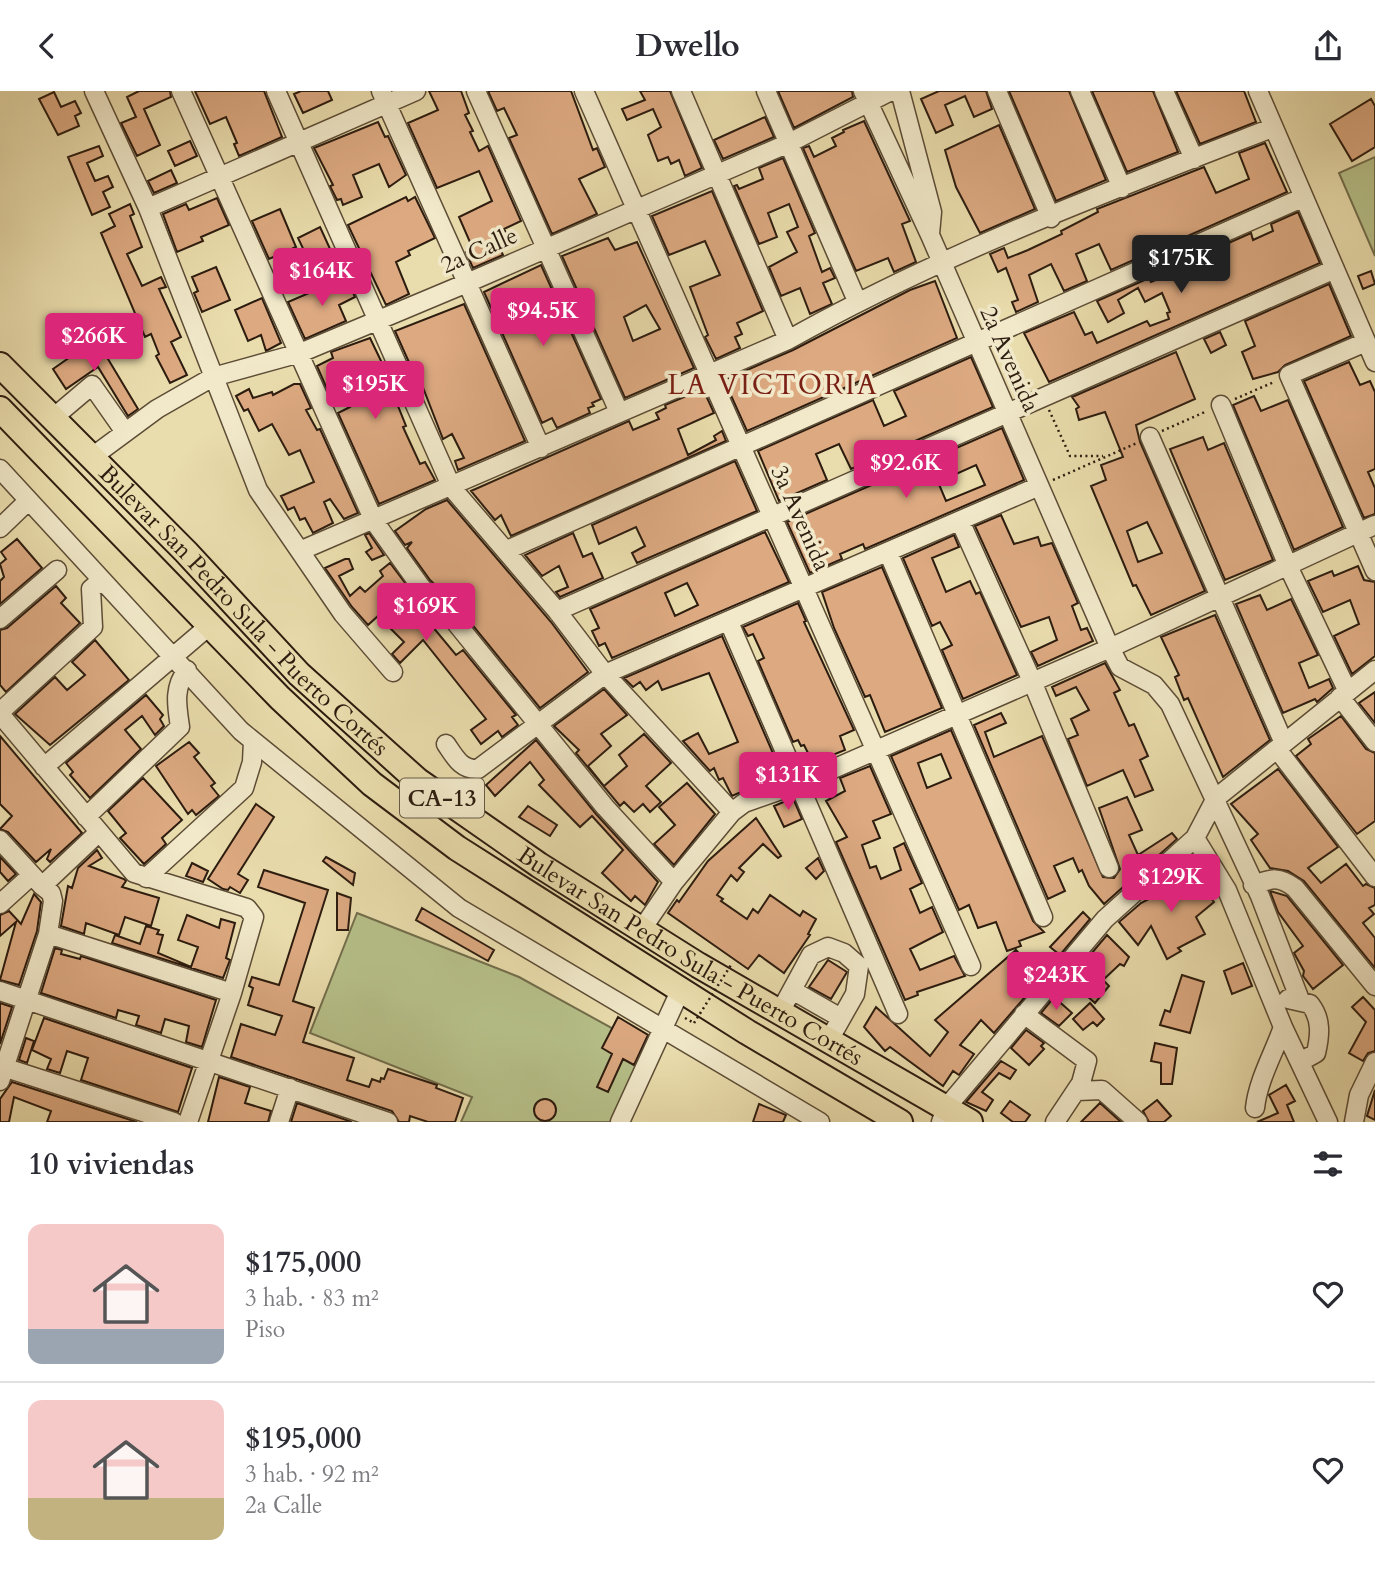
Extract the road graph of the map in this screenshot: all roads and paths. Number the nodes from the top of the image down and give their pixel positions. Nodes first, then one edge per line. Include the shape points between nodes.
1 (94, 91) edge
2 (181, 91) edge
3 (276, 91) edge
4 (416, 91) edge
5 (476, 91) edge
6 (584, 91) edge
7 (681, 91) edge
8 (766, 91) edge
9 (891, 91) edge
10 (900, 91) edge
11 (997, 91) edge
12 (1080, 91) edge
13 (1164, 91) edge
14 (1258, 91) edge
15 (865, 96) edge
16 (384, 97) edge
17 (1272, 128) junction
18 (299, 143) junction
19 (789, 143) junction
20 (1194, 159) junction
21 (717, 173) junction
22 (219, 178) junction
23 (1122, 188) junction
24 (1302, 198) junction
25 (148, 208) junction
26 (636, 208) junction
27 (1051, 218) junction
28 (930, 235) junction
29 (546, 247) junction
30 (940, 264) junction
31 (1335, 269) junction
32 (467, 283) junction
33 (857, 301) junction
34 (377, 320) junction
35 (788, 340) junction
36 (976, 342) junction
37 (1366, 342) junction
38 (300, 353) junction
39 (1375, 362) edge
40 (0, 365) edge
41 (711, 373) junction
42 (213, 377) junction
43 (1036, 399) junction
44 (1221, 405) dead end
45 (0, 409) edge
46 (619, 412) junction
47 (1007, 412) junction
48 (53, 418) junction
49 (125, 432) junction
50 (1150, 437) dead end
51 (743, 445) junction
52 (541, 448) junction
53 (1107, 456) dead end
54 (92, 457) junction
55 (0, 469) edge
56 (1037, 487) junction
57 (452, 488) junction
58 (29, 501) junction
59 (773, 516) junction
60 (960, 520) junction
61 (374, 521) junction
62 (0, 528) edge
63 (1367, 529) edge
64 (302, 550) junction
65 (507, 550) junction
66 (888, 552) junction
67 (1288, 566) junction
68 (57, 570) dead end
69 (1375, 571) edge
70 (102, 579) junction
71 (806, 590) junction
72 (1220, 599) junction
73 (557, 611) junction
74 (0, 619) edge
75 (729, 622) junction
76 (209, 626) junction
77 (1110, 648) junction
78 (174, 656) junction
79 (187, 670) junction
80 (1375, 670) edge
81 (393, 672) dead end
82 (605, 674) junction
83 (1032, 681) junction
84 (1343, 694) junction
85 (956, 715) junction
86 (1, 716) edge
87 (537, 723) junction
88 (253, 741) junction
89 (1375, 742) edge
90 (446, 744) dead end
91 (1280, 745) junction
92 (877, 750) junction
93 (44, 767) junction
94 (800, 783) junction
95 (1216, 798) junction
96 (732, 812) junction
97 (86, 817) junction
98 (99, 833) junction
99 (1195, 838) junction
100 (0, 840) edge
101 (1109, 868) dead end
102 (1375, 877) edge
103 (146, 878) junction
104 (37, 881) junction
105 (674, 882) junction
106 (1253, 885) junction
107 (0, 904) edge
108 (1043, 917) dead end
109 (642, 929) junction
110 (48, 934) junction
111 (731, 965) dead end
112 (971, 965) dead end
113 (1375, 986) edge
114 (681, 989) junction
115 (792, 990) junction
116 (0, 991) edge
117 (232, 993) junction
118 (1271, 996) junction
119 (26, 997) junction
120 (1300, 1000) junction
121 (780, 1012) junction
122 (898, 1014) dead end
123 (1024, 1014) junction
124 (681, 1015) dead end
125 (841, 1018) junction
126 (1283, 1027) junction
127 (660, 1030) junction
128 (829, 1040) junction
129 (209, 1059) junction
130 (1300, 1062) junction
131 (1375, 1062) edge
132 (2, 1072) edge
133 (290, 1088) junction
134 (1077, 1091) junction
135 (1255, 1108) dead end
136 (943, 1115) edge
137 (351, 1116) edge
138 (174, 1122) edge
139 (188, 1122) edge
140 (279, 1122) edge
141 (388, 1122) edge
142 (620, 1122) edge
143 (820, 1122) edge
144 (900, 1122) edge
145 (970, 1122) edge
146 (1055, 1122) edge
147 (1138, 1122) edge
148 (1328, 1122) edge
149 (1354, 1122) edge

1 - 25 street
2 - 22 street
3 - 18 street
4 - 16 street
5 - 29 street
6 - 26 street, 3a Avenida
7 - 21 street
8 - 19 street
9 - 15 street, 2a Calle
10 - 28 street via 932,212
11 - 27 street
12 - 23 street
13 - 20 street
14 - 17 street
15 - 19 street, 2a Calle
15 - 28 street, 2a Avenida
16 - 18 street
16 - 32 street
17 - 20 street
17 - 24 street
18 - 22 street
18 - 34 street
19 - 21 street, 2a Calle
19 - 33 street
20 - 23 street
21 - 26 street, 2a Calle
21 - 35 street
22 - 25 street
22 - 38 street
23 - 27 street
24 - 31 street
24 - 36 street
25 - 42 street
26 - 29 street, 2a Calle
26 - 41 street, 3a Avenida
27 - 30 street
28 - 30 street, 2a Avenida
29 - 32 street, 2a Calle
29 - 46 street
30 - 33 street
30 - 36 street, 2a Avenida
31 - 37 street
31 - 43 street
32 - 34 street, 2a Calle
32 - 52 street
33 - 35 street
34 - 38 street, 2a Calle
34 - 57 street
35 - 41 street
36 - 47 street, 2a Avenida
36 - 51 street
37 - 39 street
37 - 63 street via 1289,375
38 - 42 street, 2a Calle
38 - 61 street
40 - 48 highway, Bulevar San Pedro Sula - Puerto Cortés / CA-13
41 - 46 street
41 - 51 street, 3a Avenida
42 - 49 street, 2a Calle
42 - 64 street via 258,490
43 - 47 street
43 - 53 path via 1054,418 1070,456
44 - 67 street
45 - 76 highway, Bulevar San Pedro Sula - Puerto Cortés / CA-13
46 - 52 street
47 - 56 street, 2a Avenida
47 - 59 street
48 - 49 street via 92,386
48 - 54 highway, Bulevar San Pedro Sula - Puerto Cortés / CA-13
49 - 54 street, 2a Calle
50 - 72 street
51 - 59 street, 3a Avenida
51 - 65 street
52 - 57 street
54 - 109 highway, Bulevar San Pedro Sula - Puerto Cortés / CA-13 via 299,674 416,780
55 - 58 street
56 - 60 street
56 - 77 street, 2a Avenida
57 - 61 street
57 - 65 street
58 - 62 street
58 - 70 street
59 - 71 street, 3a Avenida
59 - 73 street
60 - 66 street
60 - 83 street
61 - 64 street
61 - 87 street via 421,587 448,613
63 - 67 street
63 - 69 street
64 - 81 street via 343,614
65 - 73 street
66 - 71 street
66 - 85 street
67 - 72 street
67 - 84 street
68 - 74 street
70 - 78 street
70 - 86 street via 91,589 93,627
71 - 75 street
71 - 92 street, 3a Avenida
72 - 77 street
72 - 91 street
73 - 82 street
75 - 82 street
75 - 94 street
76 - 78 street
76 - 114 highway, Bulevar San Pedro Sula - Puerto Cortés / CA-13 via 372,784 457,848
77 - 83 street
77 - 95 street, 2a Avenida via 1120,667 1154,685 1170,705
78 - 79 street
78 - 93 street
79 - 88 street
79 - 97 street via 176,694 180,727
80 - 84 street
82 - 87 street
82 - 96 street
83 - 85 street
83 - 101 street
84 - 89 street
84 - 91 street
85 - 92 street
85 - 108 street
86 - 93 street
87 - 90 street via 478,769 467,768
87 - 105 street
88 - 103 street via 253,762 244,788
88 - 127 street via 459,908
91 - 95 street
91 - 102 street
92 - 94 street
92 - 112 street, 3a Avenida
93 - 97 street
94 - 96 street via 744,803
94 - 122 street
95 - 99 street
95 - 106 street, 2a Avenida
96 - 105 street
97 - 98 street
98 - 103 street via 134,873
98 - 104 street
99 - 118 street via 1227,890
99 - 123 street via 1105,919
100 - 104 street
103 - 117 street via 247,908 254,917
104 - 107 street
104 - 110 street via 51,893
105 - 109 street
106 - 113 street via 1274,877 1295,888
106 - 120 street, 2a Avenida
109 - 121 highway, Bulevar San Pedro Sula - Puerto Cortés / CA-13
110 - 117 street
110 - 119 street
111 - 124 path, bridge via 694,1023
114 - 127 street
114 - 144 highway, Bulevar San Pedro Sula - Puerto Cortés / CA-13
115 - 121 street
115 - 125 street
115 - 125 street via 811,955 828,947 844,953 859,966 855,994
116 - 119 street
117 - 129 street
118 - 120 street
118 - 126 street
119 - 129 street
119 - 132 street
120 - 130 street, 2a Avenida via 1315,1011 1320,1038 1316,1053
121 - 128 highway, Bulevar San Pedro Sula - Puerto Cortés / CA-13
123 - 134 street via 1087,1061
123 - 136 street
125 - 128 street
126 - 130 street
126 - 135 street via 1257,1090
127 - 142 street
127 - 143 street
128 - 136 highway, Bulevar San Pedro Sula - Puerto Cortés / CA-13
129 - 133 street
129 - 139 street
130 - 148 street
131 - 149 street via 1359,1095
132 - 138 street
133 - 137 street
133 - 140 street
134 - 146 street
134 - 147 street via 1102,1090
136 - 145 highway, Bulevar San Pedro Sula - Puerto Cortés / CA-13
137 - 141 street

